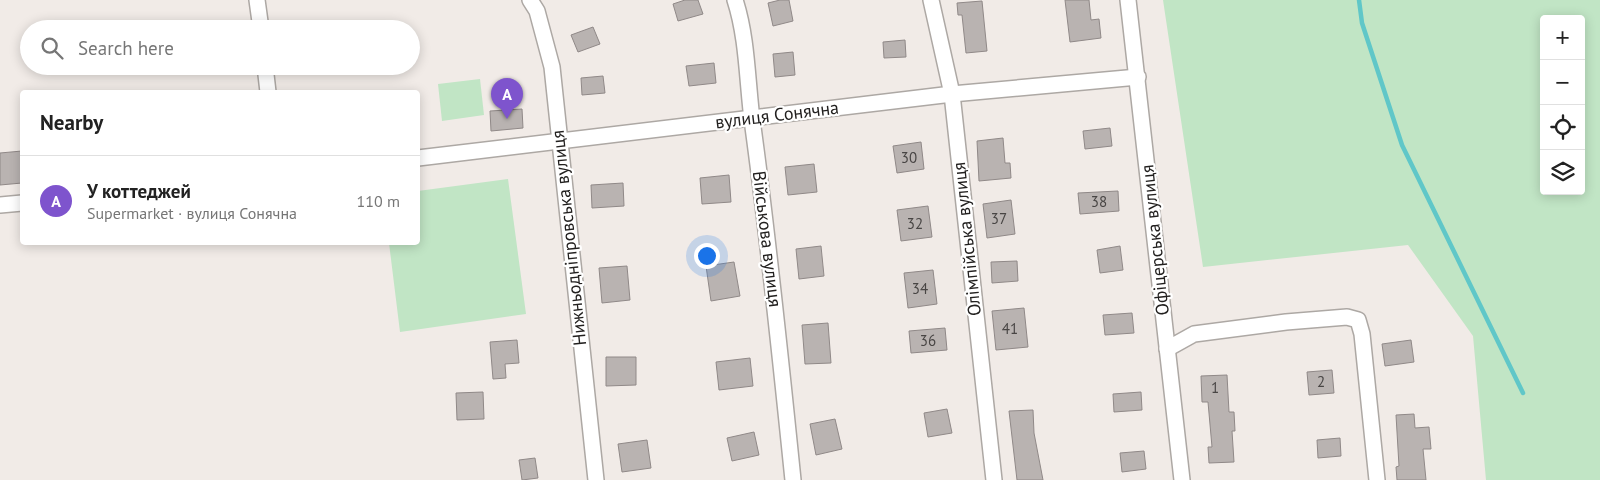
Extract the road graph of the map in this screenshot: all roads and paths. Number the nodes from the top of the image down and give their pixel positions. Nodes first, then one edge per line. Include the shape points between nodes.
1 (257, 0) edge
2 (530, 0) edge
3 (735, 0) edge
4 (931, 0) edge
5 (1128, 0) edge
6 (260, 20) edge
7 (266, 75) edge
8 (1138, 77) junction
9 (268, 90) edge
10 (952, 94) junction
11 (751, 118) junction
12 (559, 142) junction
13 (420, 158) edge
14 (20, 203) edge
15 (0, 205) edge
16 (1167, 349) junction
17 (596, 480) edge
18 (793, 480) edge
19 (994, 480) edge
20 (1182, 480) edge
21 (1377, 480) edge

1 - 6 street
2 - 12 street, Нижньодніпровська вулиця via 537,11 552,66
3 - 11 street, Військова вулиця via 741,18
4 - 10 street, Олімпійська вулиця
5 - 8 street, Офіцерська вулиця
7 - 9 street
8 - 10 street, вулиця Сонячна
8 - 16 street, Офіцерська вулиця
10 - 11 street, вулиця Сонячна
10 - 19 street, Олімпійська вулиця
11 - 12 street, вулиця Сонячна
11 - 18 street, Військова вулиця via 770,256
12 - 13 street, вулиця Сонячна
12 - 17 street, Нижньодніпровська вулиця
14 - 15 street
16 - 20 street, Офіцерська вулиця
16 - 21 street via 1194,334 1294,321 1347,317 1358,320

